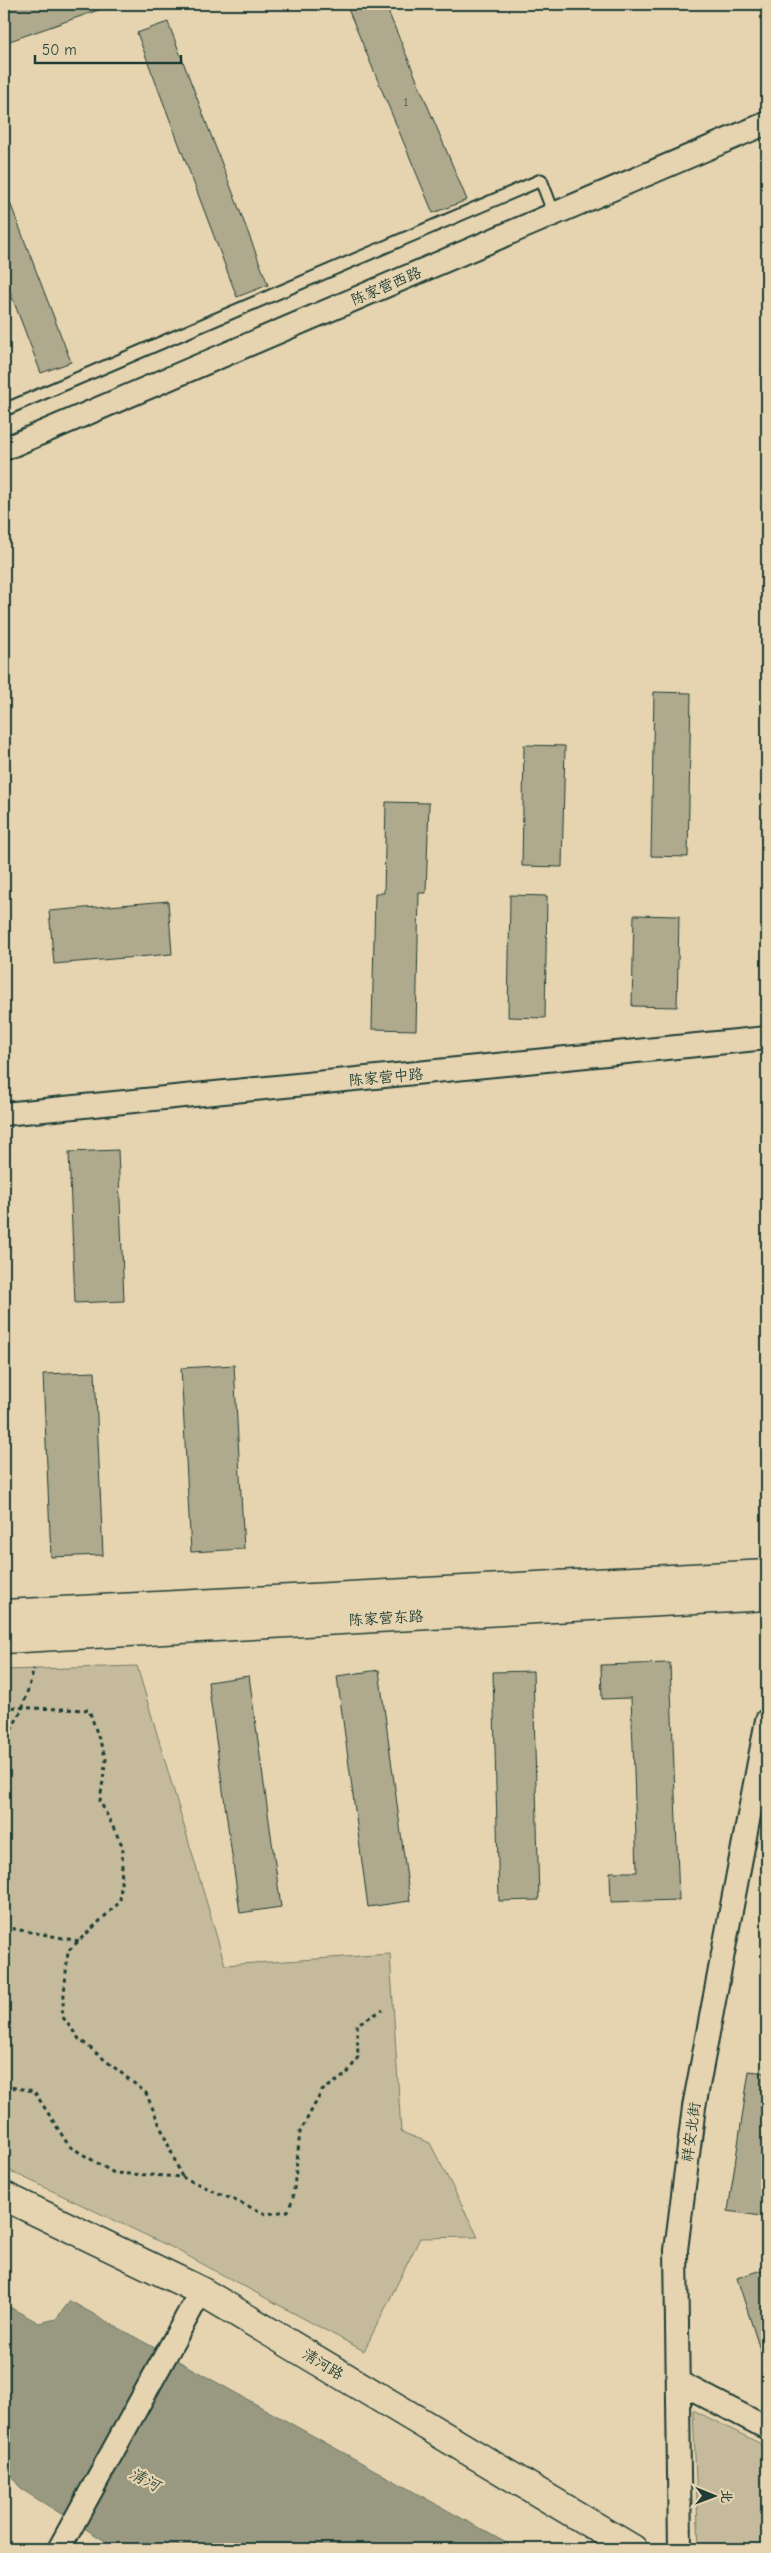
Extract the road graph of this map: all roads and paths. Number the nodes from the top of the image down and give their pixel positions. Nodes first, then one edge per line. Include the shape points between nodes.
1 (767, 123) edge
2 (554, 214) junction
3 (4, 410) edge
4 (4, 449) edge
5 (767, 1038) edge
6 (4, 1114) edge
7 (767, 1574) edge
8 (767, 1596) edge
9 (4, 1614) edge
10 (4, 1640) edge
11 (34, 1669) dead end
12 (4, 1707) edge
13 (23, 1707) junction
14 (767, 1720) edge
15 (4, 1744) edge
16 (4, 1926) edge
17 (78, 1941) junction
18 (383, 2010) dead end
19 (4, 2086) edge
20 (182, 2176) junction
21 (4, 2196) edge
22 (201, 2291) junction
23 (678, 2382) junction
24 (767, 2428) edge
25 (59, 2549) edge
26 (633, 2549) edge
27 (680, 2549) edge

1 - 2 street, 陈家营西路
2 - 3 lane via 541,180
2 - 4 street, 陈家营西路
5 - 6 street, 陈家营中路
7 - 9 street, 陈家营东路
8 - 10 street, 陈家营东路
11 - 13 path
12 - 13 path
13 - 15 path
13 - 17 path via 89,1710 106,1759 100,1801 123,1847 120,1902
14 - 23 street, 祥安北街 via 694,2107 676,2250
16 - 17 path
17 - 20 path via 68,1951 62,2016 79,2039 146,2093
18 - 20 path via 357,2024 358,2057 347,2074 322,2091 300,2132 293,2198 288,2211 266,2214
19 - 20 path via 34,2091 69,2146 114,2173
21 - 22 street, 清河路
22 - 25 street
22 - 26 street, 清河路
23 - 24 street
23 - 27 street, 祥安北街

